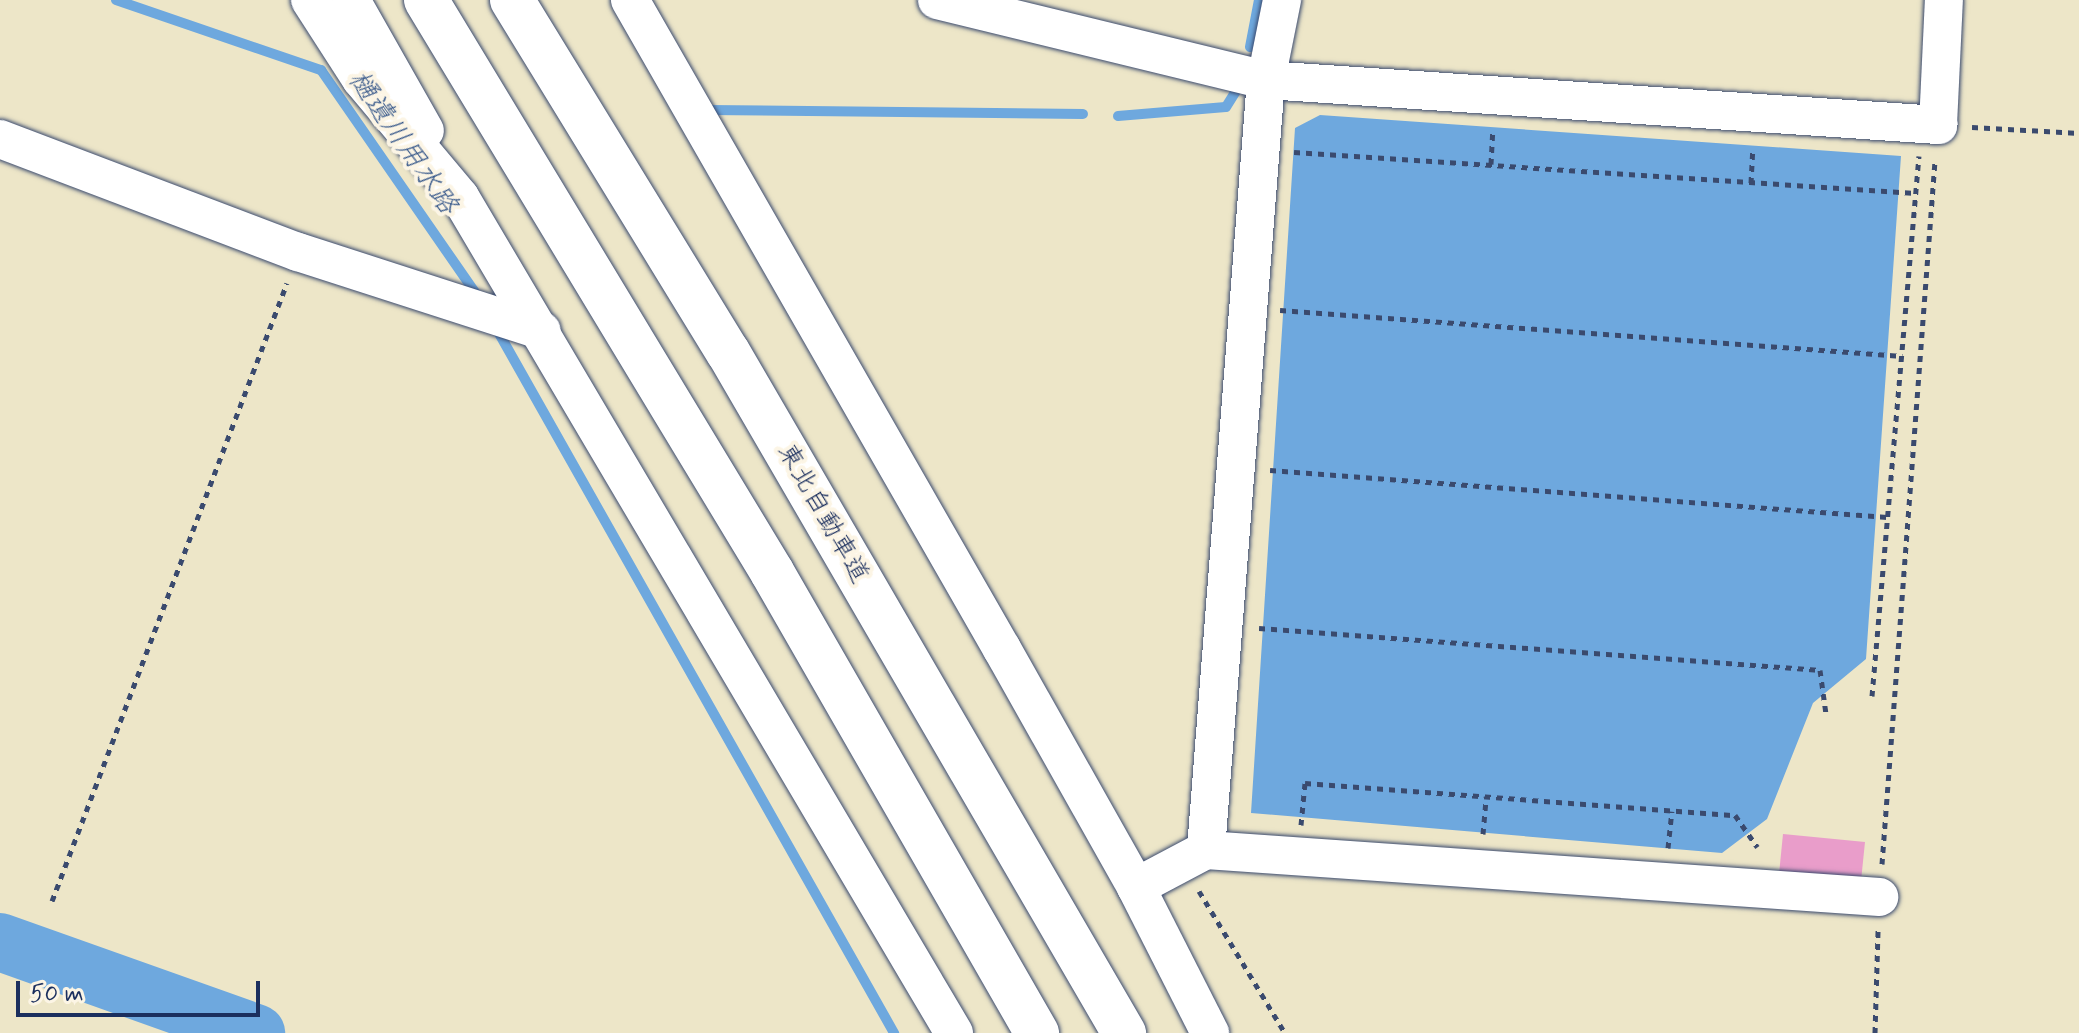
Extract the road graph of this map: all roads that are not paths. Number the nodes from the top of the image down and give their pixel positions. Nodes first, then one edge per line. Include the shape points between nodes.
1 (310, 0) edge
2 (351, 0) edge
3 (426, 0) edge
4 (512, 0) edge
5 (630, 0) edge
6 (937, 0) edge
7 (1282, 0) edge
8 (1944, 0) edge
9 (1266, 80) junction
10 (0, 139) edge
11 (460, 197) junction
12 (542, 331) junction
13 (1194, 857) junction
14 (1136, 887) junction
15 (1879, 897) road end
16 (954, 1033) edge
17 (1037, 1033) edge
18 (1124, 1033) edge
19 (1210, 1033) edge

1 - 11 street via 361,79
2 - 11 street
3 - 17 highway via 772,572
4 - 18 highway, 東北自動車道 via 728,352
5 - 14 street
6 - 9 street
7 - 9 street
8 - 9 street via 1923,134
9 - 13 street
10 - 12 street via 298,252
11 - 12 street
12 - 16 street via 667,553
13 - 14 street
13 - 15 street
14 - 19 street

